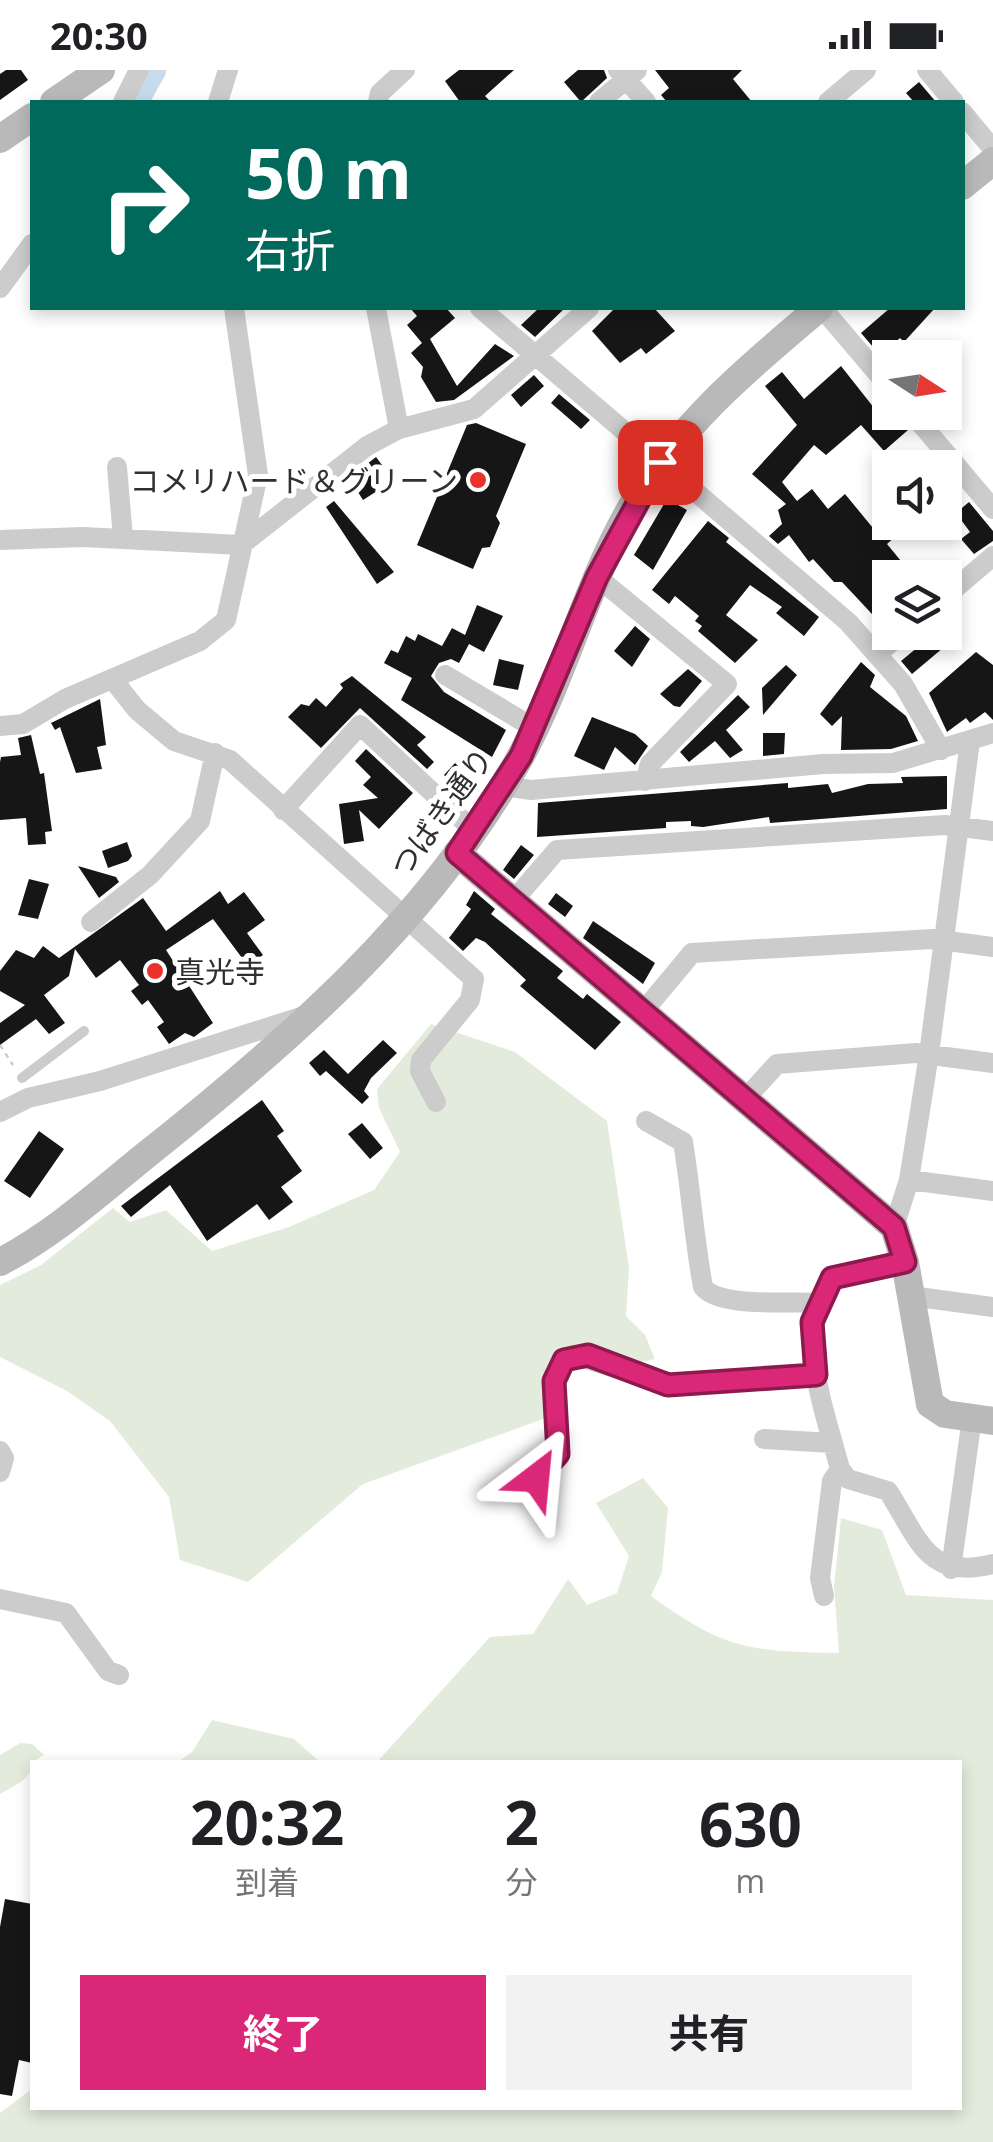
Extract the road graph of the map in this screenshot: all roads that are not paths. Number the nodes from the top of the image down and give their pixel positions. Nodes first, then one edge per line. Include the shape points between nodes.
1 (101, 70) edge
2 (139, 70) edge
3 (228, 70) edge
4 (405, 70) edge
5 (866, 70) edge
6 (927, 70) edge
7 (627, 73) edge
8 (57, 100) edge
9 (123, 100) edge
10 (219, 100) edge
11 (378, 100) edge
12 (600, 100) edge
13 (645, 100) edge
14 (830, 100) edge
15 (952, 100) edge
16 (965, 116) edge
17 (30, 118) edge
18 (1, 137) edge
19 (993, 149) edge
20 (993, 160) edge
21 (965, 183) edge
22 (30, 247) edge
23 (0, 288) edge
24 (234, 310) edge
25 (376, 310) edge
26 (482, 310) edge
27 (587, 310) edge
28 (818, 310) edge
29 (822, 310) edge
30 (534, 354) junction
31 (872, 367) edge
32 (399, 429) junction
33 (926, 430) edge
34 (660, 462) junction
35 (117, 467) dead end
36 (993, 508) edge
37 (123, 538) junction
38 (0, 540) edge
39 (240, 545) junction
40 (993, 556) edge
41 (597, 577) junction
42 (962, 582) edge
43 (883, 650) edge
44 (879, 653) junction
45 (445, 675) dead end
46 (114, 681) junction
47 (0, 726) edge
48 (534, 728) junction
49 (993, 733) edge
50 (970, 740) junction
51 (940, 750) junction
52 (215, 753) junction
53 (645, 781) junction
54 (504, 786) junction
55 (283, 810) junction
56 (958, 826) junction
57 (993, 831) edge
58 (465, 842) junction
59 (513, 902) junction
60 (404, 916) junction
61 (90, 922) dead end
62 (944, 940) junction
63 (993, 947) edge
64 (320, 1011) junction
65 (642, 1013) junction
66 (84, 1031) dead end
67 (929, 1054) junction
68 (993, 1063) edge
69 (25, 1088) junction
70 (744, 1100) junction
71 (436, 1102) dead end
72 (0, 1112) edge
73 (646, 1121) dead end
74 (909, 1180) junction
75 (993, 1191) edge
76 (894, 1227) junction
77 (0, 1262) edge
78 (905, 1262) junction
79 (911, 1296) junction
80 (818, 1303) junction
81 (993, 1306) edge
82 (816, 1375) junction
83 (982, 1420) edge
84 (764, 1439) dead end
85 (833, 1443) junction
86 (0, 1451) edge
87 (840, 1469) junction
88 (0, 1472) edge
89 (536, 1478) dead end
90 (993, 1564) edge
91 (951, 1569) junction
92 (824, 1596) dead end
93 (0, 1598) edge
94 (119, 1675) dead end

1 - 8 main road
2 - 9 street
3 - 10 street
4 - 11 street
5 - 14 street
6 - 15 street
7 - 12 street
7 - 13 street
16 - 19 street
17 - 18 main road
20 - 21 main road
22 - 23 street
24 - 39 street via 258,475
25 - 32 street
26 - 30 street
27 - 30 street
28 - 34 main road, つばき通り via 725,388
29 - 31 street
30 - 32 street via 474,409
30 - 34 street
32 - 39 street
33 - 36 street
34 - 41 main road, つばき通り
34 - 44 street
35 - 37 street
37 - 38 street
37 - 39 street
39 - 46 street via 231,611 219,628
40 - 42 street
41 - 48 main road, つばき通り
41 - 53 street via 727,684 650,764
43 - 44 street
44 - 51 street
45 - 48 street
46 - 47 street via 23,724
46 - 52 street via 174,741
48 - 54 main road, つばき通り
49 - 50 street
50 - 51 street
50 - 56 street
51 - 53 street via 893,763
52 - 55 street
52 - 61 street via 200,821 150,875
53 - 54 street
54 - 58 main road, つばき通り
55 - 58 street via 360,725
55 - 60 street
56 - 57 street
56 - 59 street via 557,850
56 - 62 street
58 - 59 main road
58 - 60 main road, つばき通り
59 - 65 main road
60 - 64 main road, つばき通り
60 - 71 street via 474,979 470,1000 421,1060
62 - 63 street
62 - 65 street via 692,953
62 - 67 street
64 - 69 street via 100,1082
64 - 77 main road, つばき通り via 62,1224
65 - 70 main road
66 - 69 lane
67 - 68 street
67 - 70 street via 777,1064
67 - 74 street
69 - 72 street
70 - 76 main road
73 - 80 street via 683,1142 690,1218 708,1295
74 - 75 street
74 - 76 street
76 - 78 main road
78 - 79 main road
78 - 80 street via 832,1278
79 - 81 street
79 - 83 main road via 930,1404 937,1412
80 - 82 street via 812,1322
82 - 85 street
82 - 89 street via 668,1385 574,1354 557,1368 554,1381 558,1454
83 - 91 street
84 - 85 street
85 - 87 street
86 - 88 street
87 - 91 street via 848,1479 888,1491 934,1562
87 - 92 street via 832,1480 820,1578
90 - 91 street
93 - 94 street via 66,1612 108,1671

